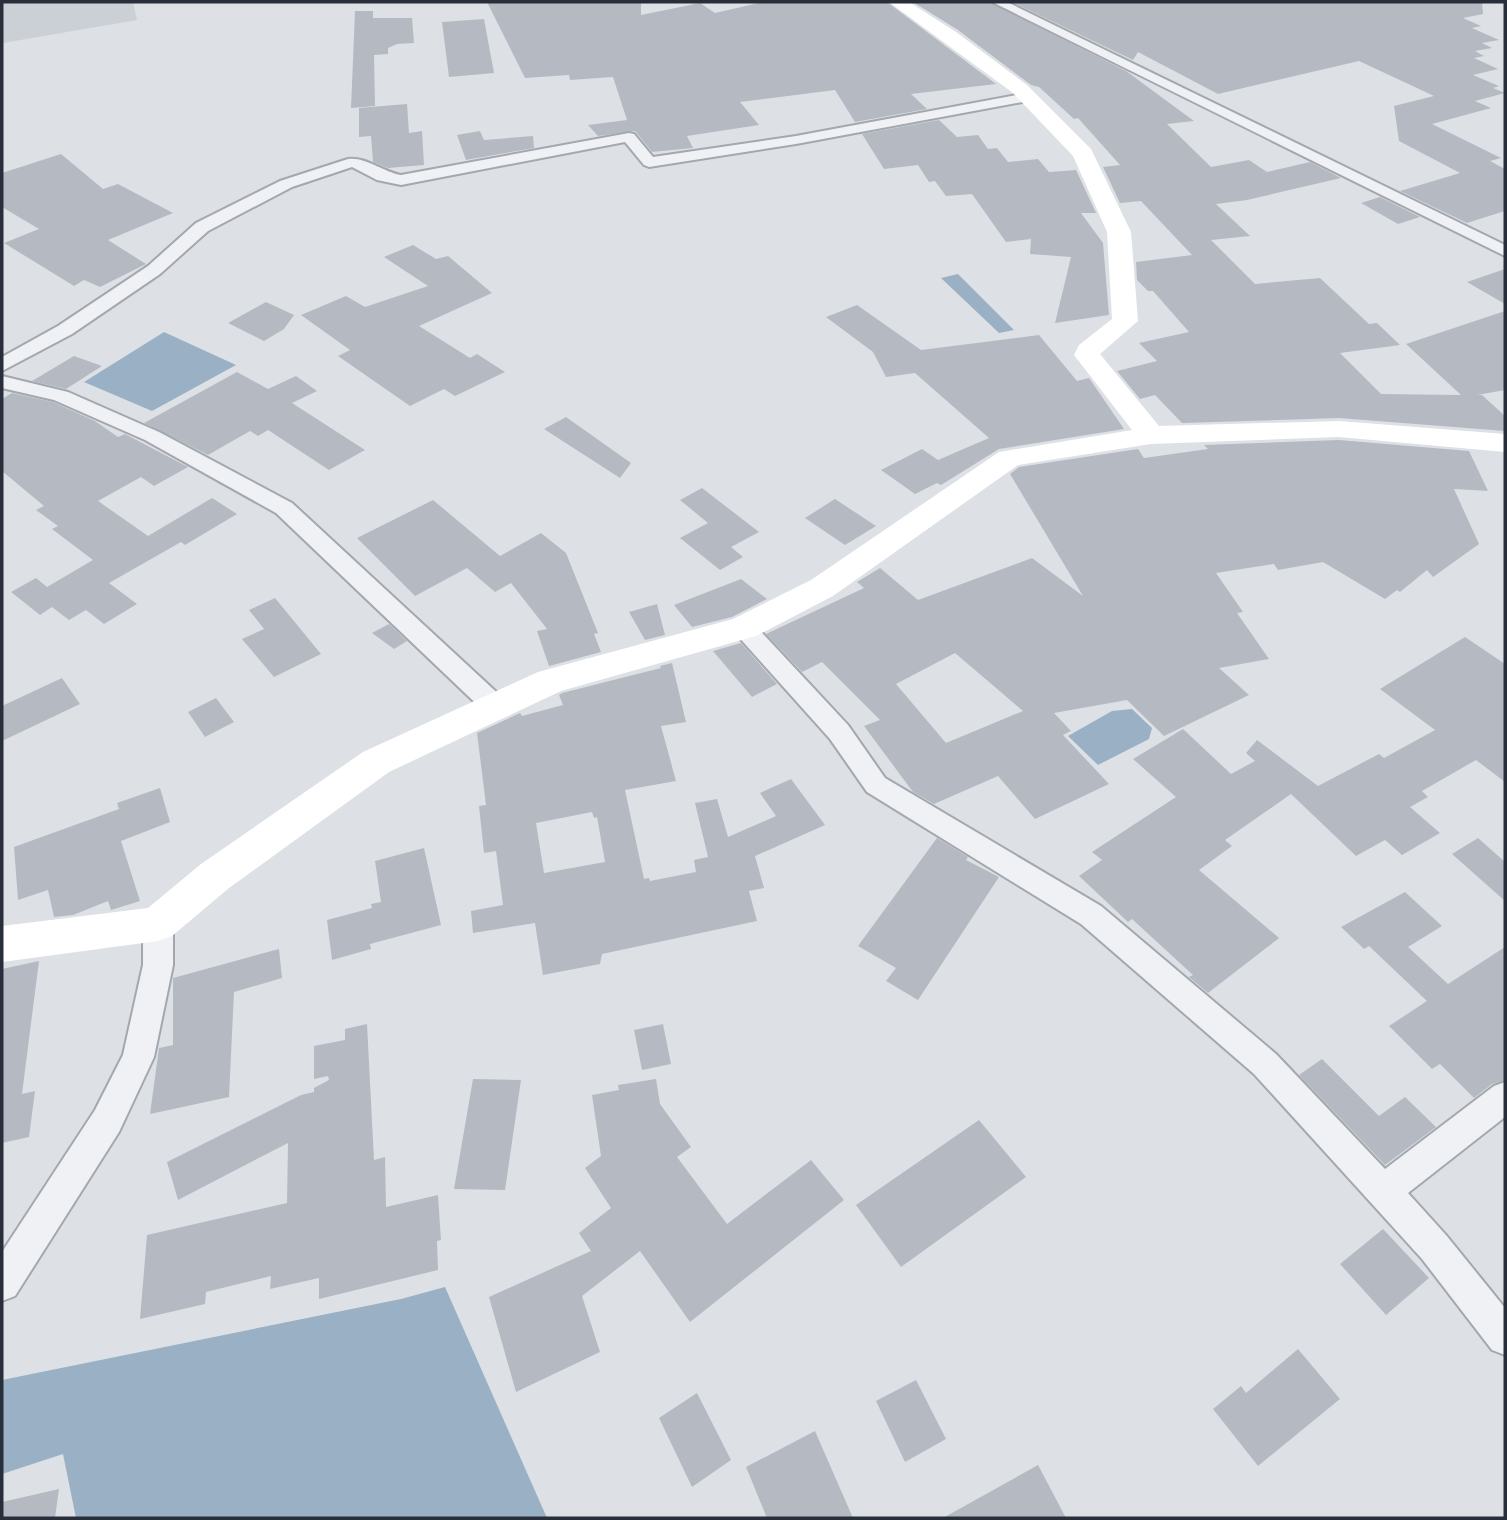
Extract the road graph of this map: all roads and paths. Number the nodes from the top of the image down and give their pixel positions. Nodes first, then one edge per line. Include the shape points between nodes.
1 (898, 2) edge
2 (998, 2) edge
3 (1028, 97) junction
4 (1505, 251) edge
5 (2, 365) edge
6 (2, 382) edge
7 (1152, 435) junction
8 (1505, 443) edge
9 (744, 628) junction
10 (496, 707) junction
11 (158, 923) junction
12 (2, 944) edge
13 (1505, 1097) edge
14 (1383, 1191) junction
15 (2, 1283) edge
16 (1505, 1337) edge

1 - 3 main road
2 - 4 street
3 - 5 street via 649,162 629,137 401,180 383,177 353,162 286,184 202,227 154,270 65,330
3 - 7 main road via 1083,154 1119,232 1125,321 1087,355
6 - 10 street via 61,396 152,436 284,508
7 - 8 main road via 1339,429
7 - 9 main road via 1009,458 822,588
9 - 10 main road via 551,681
9 - 14 street via 839,732 876,785 1091,915 1265,1064
10 - 11 main road via 376,762 215,876
11 - 12 main road
11 - 15 street via 158,965 138,1057 107,1121
13 - 14 street
14 - 16 street

